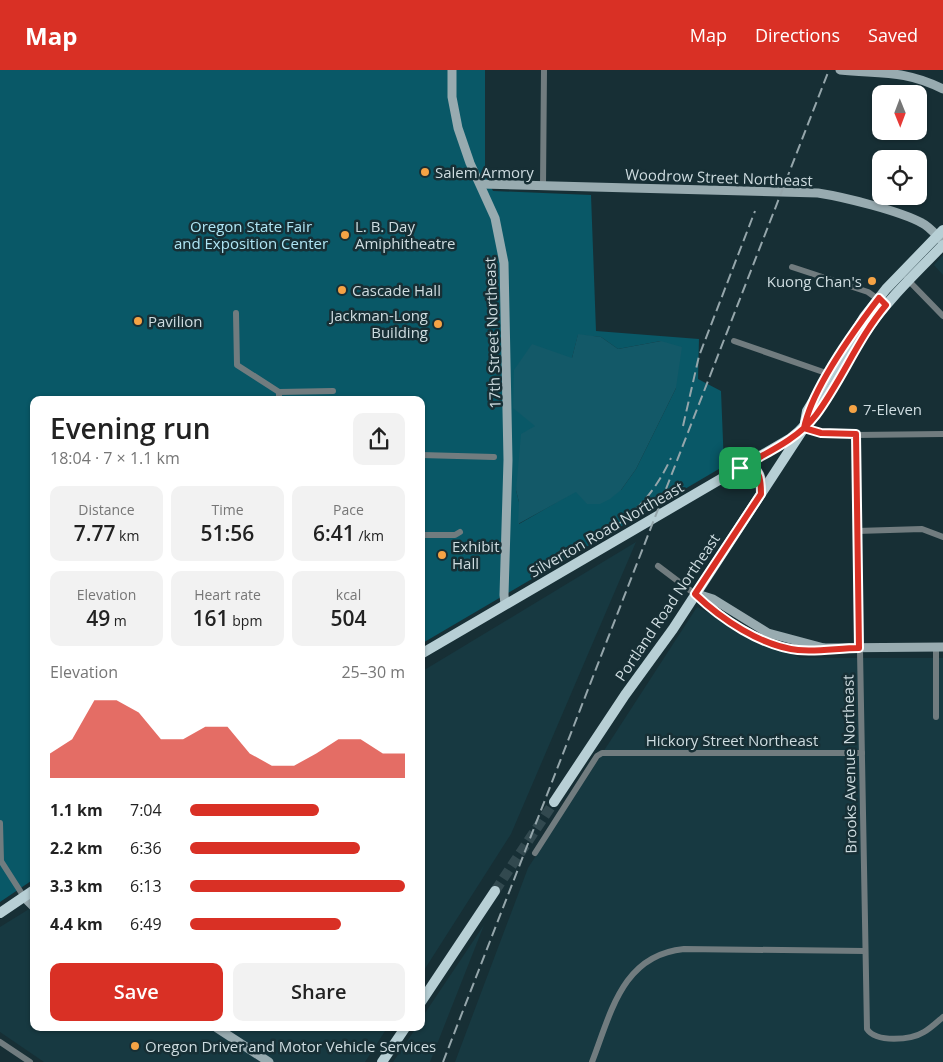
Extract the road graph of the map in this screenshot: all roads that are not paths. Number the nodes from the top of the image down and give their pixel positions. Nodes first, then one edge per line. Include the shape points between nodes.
1 (452, 70) edge
2 (544, 70) edge
3 (840, 70) edge
4 (898, 71) edge
5 (943, 90) edge
6 (482, 184) junction
7 (543, 186) junction
8 (942, 238) edge
9 (792, 267) dead end
10 (905, 276) junction
11 (883, 302) junction
12 (236, 313) dead end
13 (943, 316) edge
14 (734, 341) dead end
15 (829, 374) junction
16 (279, 392) junction
17 (333, 392) dead end
18 (279, 396) edge
19 (804, 428) junction
20 (856, 434) junction
21 (943, 434) edge
22 (425, 455) edge
23 (494, 456) dead end
24 (740, 468) junction
25 (761, 494) junction
26 (857, 531) junction
27 (460, 532) dead end
28 (425, 535) edge
29 (943, 537) edge
30 (658, 566) dead end
31 (695, 594) junction
32 (505, 604) junction
33 (940, 647) edge
34 (859, 648) junction
35 (425, 652) edge
36 (936, 717) dead end
37 (862, 753) junction
38 (554, 802) tunnel mouth
39 (0, 823) edge
40 (535, 853) dead end
41 (496, 891) tunnel mouth
42 (30, 893) edge
43 (24, 897) junction
44 (30, 903) edge
45 (0, 913) edge
46 (865, 951) junction
47 (425, 996) edge
48 (943, 1017) edge
49 (222, 1031) edge
50 (403, 1031) edge
51 (0, 1042) edge
52 (30, 1062) edge
53 (270, 1062) edge
54 (382, 1062) edge
55 (592, 1062) edge

1 - 6 main road, 17th Street Northeast via 452,96 458,128 470,163
2 - 7 street
3 - 4 main road
4 - 5 main road via 917,75
6 - 7 main road, Woodrow Street Northeast
6 - 32 main road, 17th Street Northeast via 499,232 505,280 508,460
7 - 8 main road, Woodrow Street Northeast via 818,193 910,218
8 - 10 main road
9 - 11 street via 868,292
10 - 11 main road
10 - 13 street
11 - 15 main road via 853,334
11 - 19 main road via 816,416
12 - 16 street via 238,365
14 - 15 street
15 - 19 main road via 807,411
16 - 17 street
16 - 18 street
19 - 20 street via 821,433
19 - 24 main road, Silverton Road Northeast
19 - 25 main road, Portland Road Northeast
20 - 21 street
20 - 26 street, Brooks Avenue Northeast
22 - 23 street
24 - 25 main road via 758,471
24 - 32 main road, Silverton Road Northeast
25 - 31 main road, Portland Road Northeast
26 - 29 street via 922,529
26 - 34 street, Brooks Avenue Northeast
27 - 28 street via 455,535
30 - 31 street
31 - 34 main road via 708,606 766,641 799,650
31 - 38 main road, Portland Road Northeast
32 - 35 main road, Silverton Road Northeast
33 - 34 main road
33 - 36 street
34 - 37 street, Brooks Avenue Northeast
37 - 40 street, Hickory Street Northeast via 602,753
37 - 46 street, Brooks Avenue Northeast
39 - 43 street via 1,862
41 - 47 main road
42 - 43 main road
43 - 44 main road
43 - 45 main road
46 - 48 street, Brooks Avenue Northeast via 870,1033 883,1038 917,1036
46 - 55 street via 684,949 657,955 638,967 619,990
49 - 53 main road
50 - 54 main road
51 - 52 street

